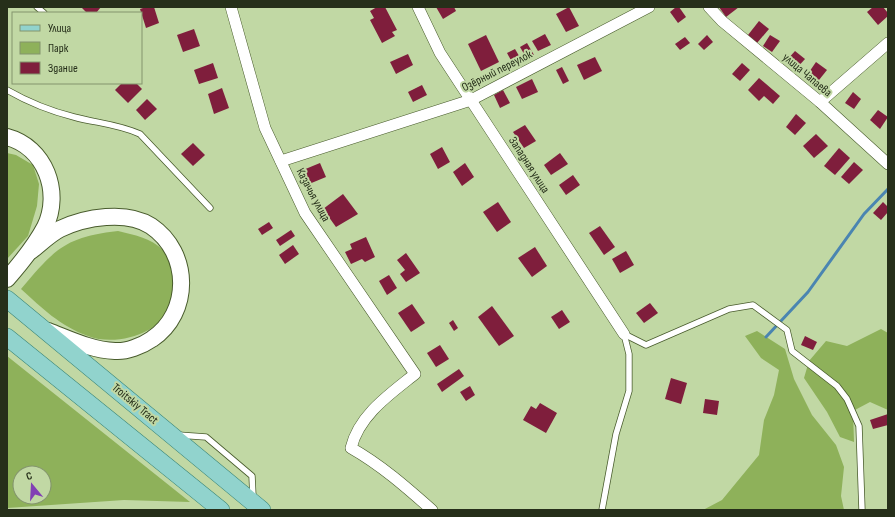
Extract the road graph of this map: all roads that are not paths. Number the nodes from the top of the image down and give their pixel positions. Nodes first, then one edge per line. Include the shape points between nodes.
1 (231, 7) edge
2 (418, 7) edge
3 (649, 7) edge
4 (709, 7) edge
5 (888, 43) edge
6 (7, 90) edge
7 (471, 100) junction
8 (820, 102) junction
9 (7, 137) edge
10 (280, 161) junction
11 (888, 164) edge
12 (210, 208) dead end
13 (31, 250) junction
14 (7, 279) edge
15 (7, 299) edge
16 (46, 330) junction
17 (624, 334) junction
18 (7, 337) edge
19 (258, 507) edge
20 (221, 510) edge
21 (432, 510) edge
22 (602, 510) edge
23 (862, 510) edge

1 - 10 street, Казачья улица via 265,128
2 - 7 street, Западная улица via 440,53
3 - 7 street, Озёрный переулок
4 - 8 street, улица Чапаева via 722,21
5 - 8 street
6 - 12 lane via 41,107 74,117 125,127 140,134
7 - 10 street, Озёрный переулок
7 - 17 street, Западная улица
8 - 11 street, улица Чапаева
9 - 13 main road via 17,140 33,152 44,165 50,180 52,197 46,226
10 - 21 street, Казачья улица via 304,212 415,374 368,414 354,434 351,448 392,474
13 - 14 main road
13 - 16 main road via 60,229 84,220 107,217 130,219 150,225 164,236 174,251 182,282 176,314 162,332 144,345 116,351 92,348
15 - 16 main road, Troitskiy Tract
16 - 19 main road, Troitskiy Tract
17 - 22 lane via 629,354 629,391 616,434
17 - 23 lane via 646,344 729,309 753,305 787,330 792,351 836,386 847,399 859,426
18 - 20 main road

